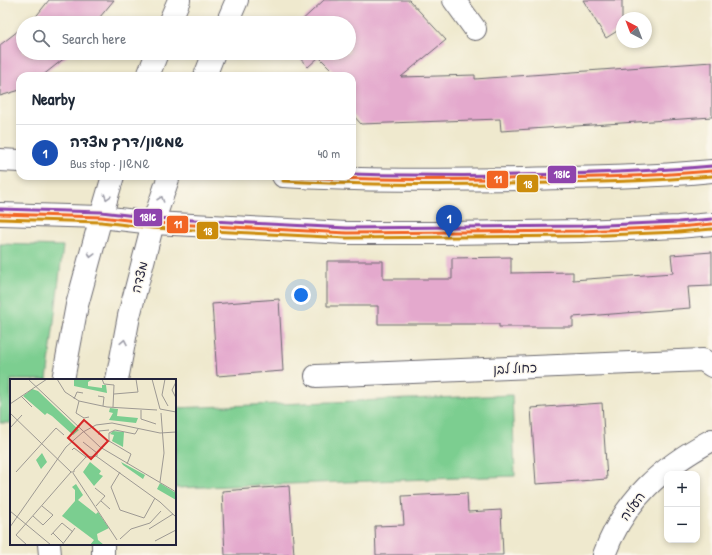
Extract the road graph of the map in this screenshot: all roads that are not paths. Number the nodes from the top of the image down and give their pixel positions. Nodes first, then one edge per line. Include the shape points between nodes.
1 (179, 0) edge
2 (237, 0) edge
3 (454, 0) edge
4 (172, 16) edge
5 (230, 16) edge
6 (474, 29) dead end
7 (154, 60) edge
8 (211, 60) edge
9 (150, 72) edge
10 (207, 72) edge
11 (0, 160) edge
12 (16, 161) edge
13 (712, 171) edge
14 (112, 180) edge
15 (168, 180) edge
16 (356, 180) edge
17 (0, 214) edge
18 (101, 217) junction
19 (153, 223) junction
20 (712, 224) edge
21 (712, 366) edge
22 (316, 376) dead end
23 (63, 379) edge
24 (117, 379) edge
25 (712, 440) edge
26 (49, 545) edge
27 (50, 555) edge
28 (604, 555) edge

1 - 4 main road
2 - 5 main road
3 - 6 main road
7 - 9 main road
8 - 10 main road
11 - 12 main road
13 - 16 main road via 580,178
14 -> 18 main road
19 -> 15 main road, מצדה
17 - 18 main road
18 - 19 main road
18 -> 23 main road via 78,305
19 - 20 main road via 347,233 588,230
24 -> 19 main road, מצדה via 129,316
21 - 22 main road, כחול לבן via 703,360
25 - 28 main road, העליה via 681,457 654,479 630,506 611,536
26 - 27 main road

